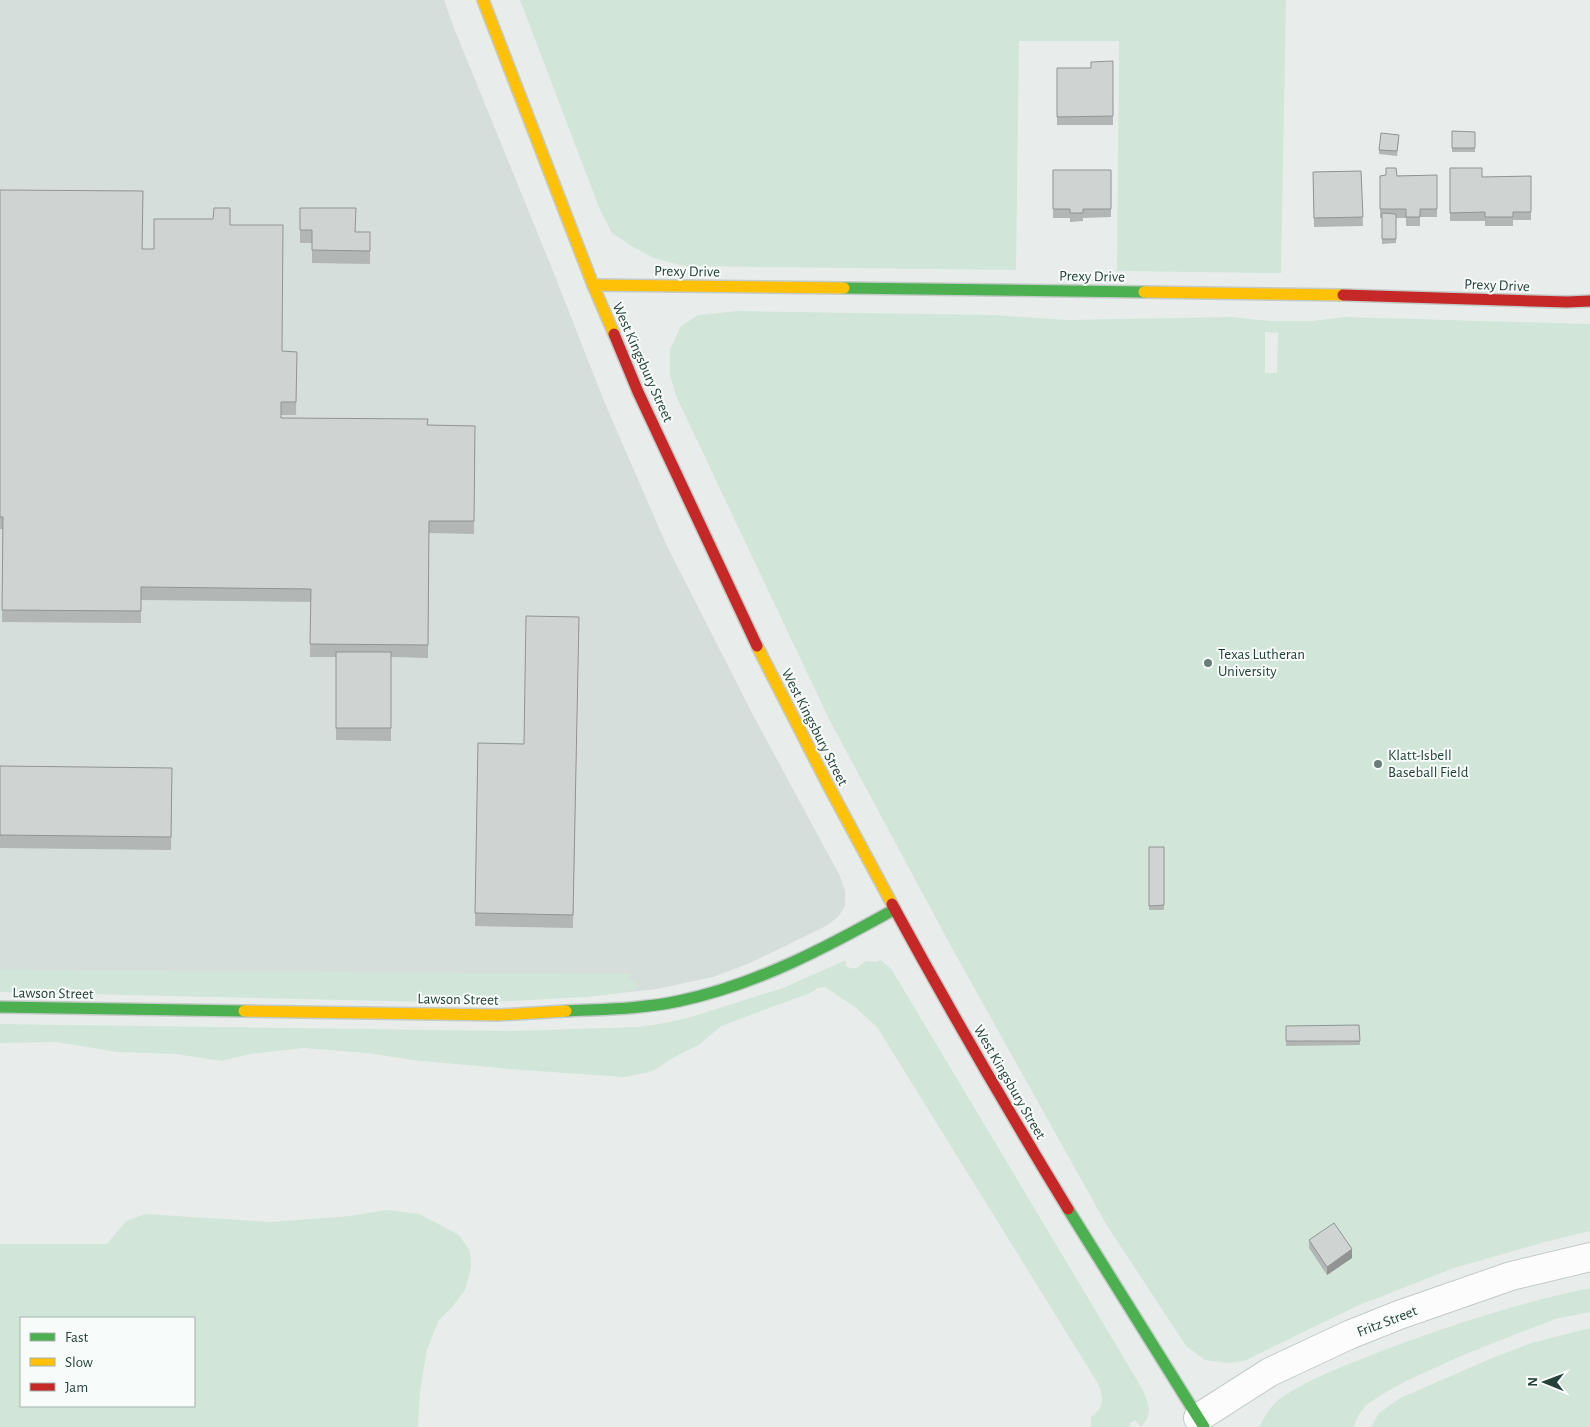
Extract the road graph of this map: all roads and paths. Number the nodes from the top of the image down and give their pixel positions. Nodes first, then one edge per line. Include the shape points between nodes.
1 (483, 0) edge
2 (593, 285) junction
3 (1590, 300) edge
4 (894, 909) junction
5 (0, 1007) edge
6 (1590, 1256) edge
7 (1201, 1423) edge

1 - 2 street, West Kingsbury Street
2 - 3 street, Prexy Drive
2 - 4 street, West Kingsbury Street via 638,392 762,657
4 - 5 street, Lawson Street via 826,947 770,972 680,1001 644,1007 498,1015
4 - 7 street, West Kingsbury Street via 1032,1150
6 - 7 street, Fritz Street via 1511,1276 1349,1335 1270,1372

